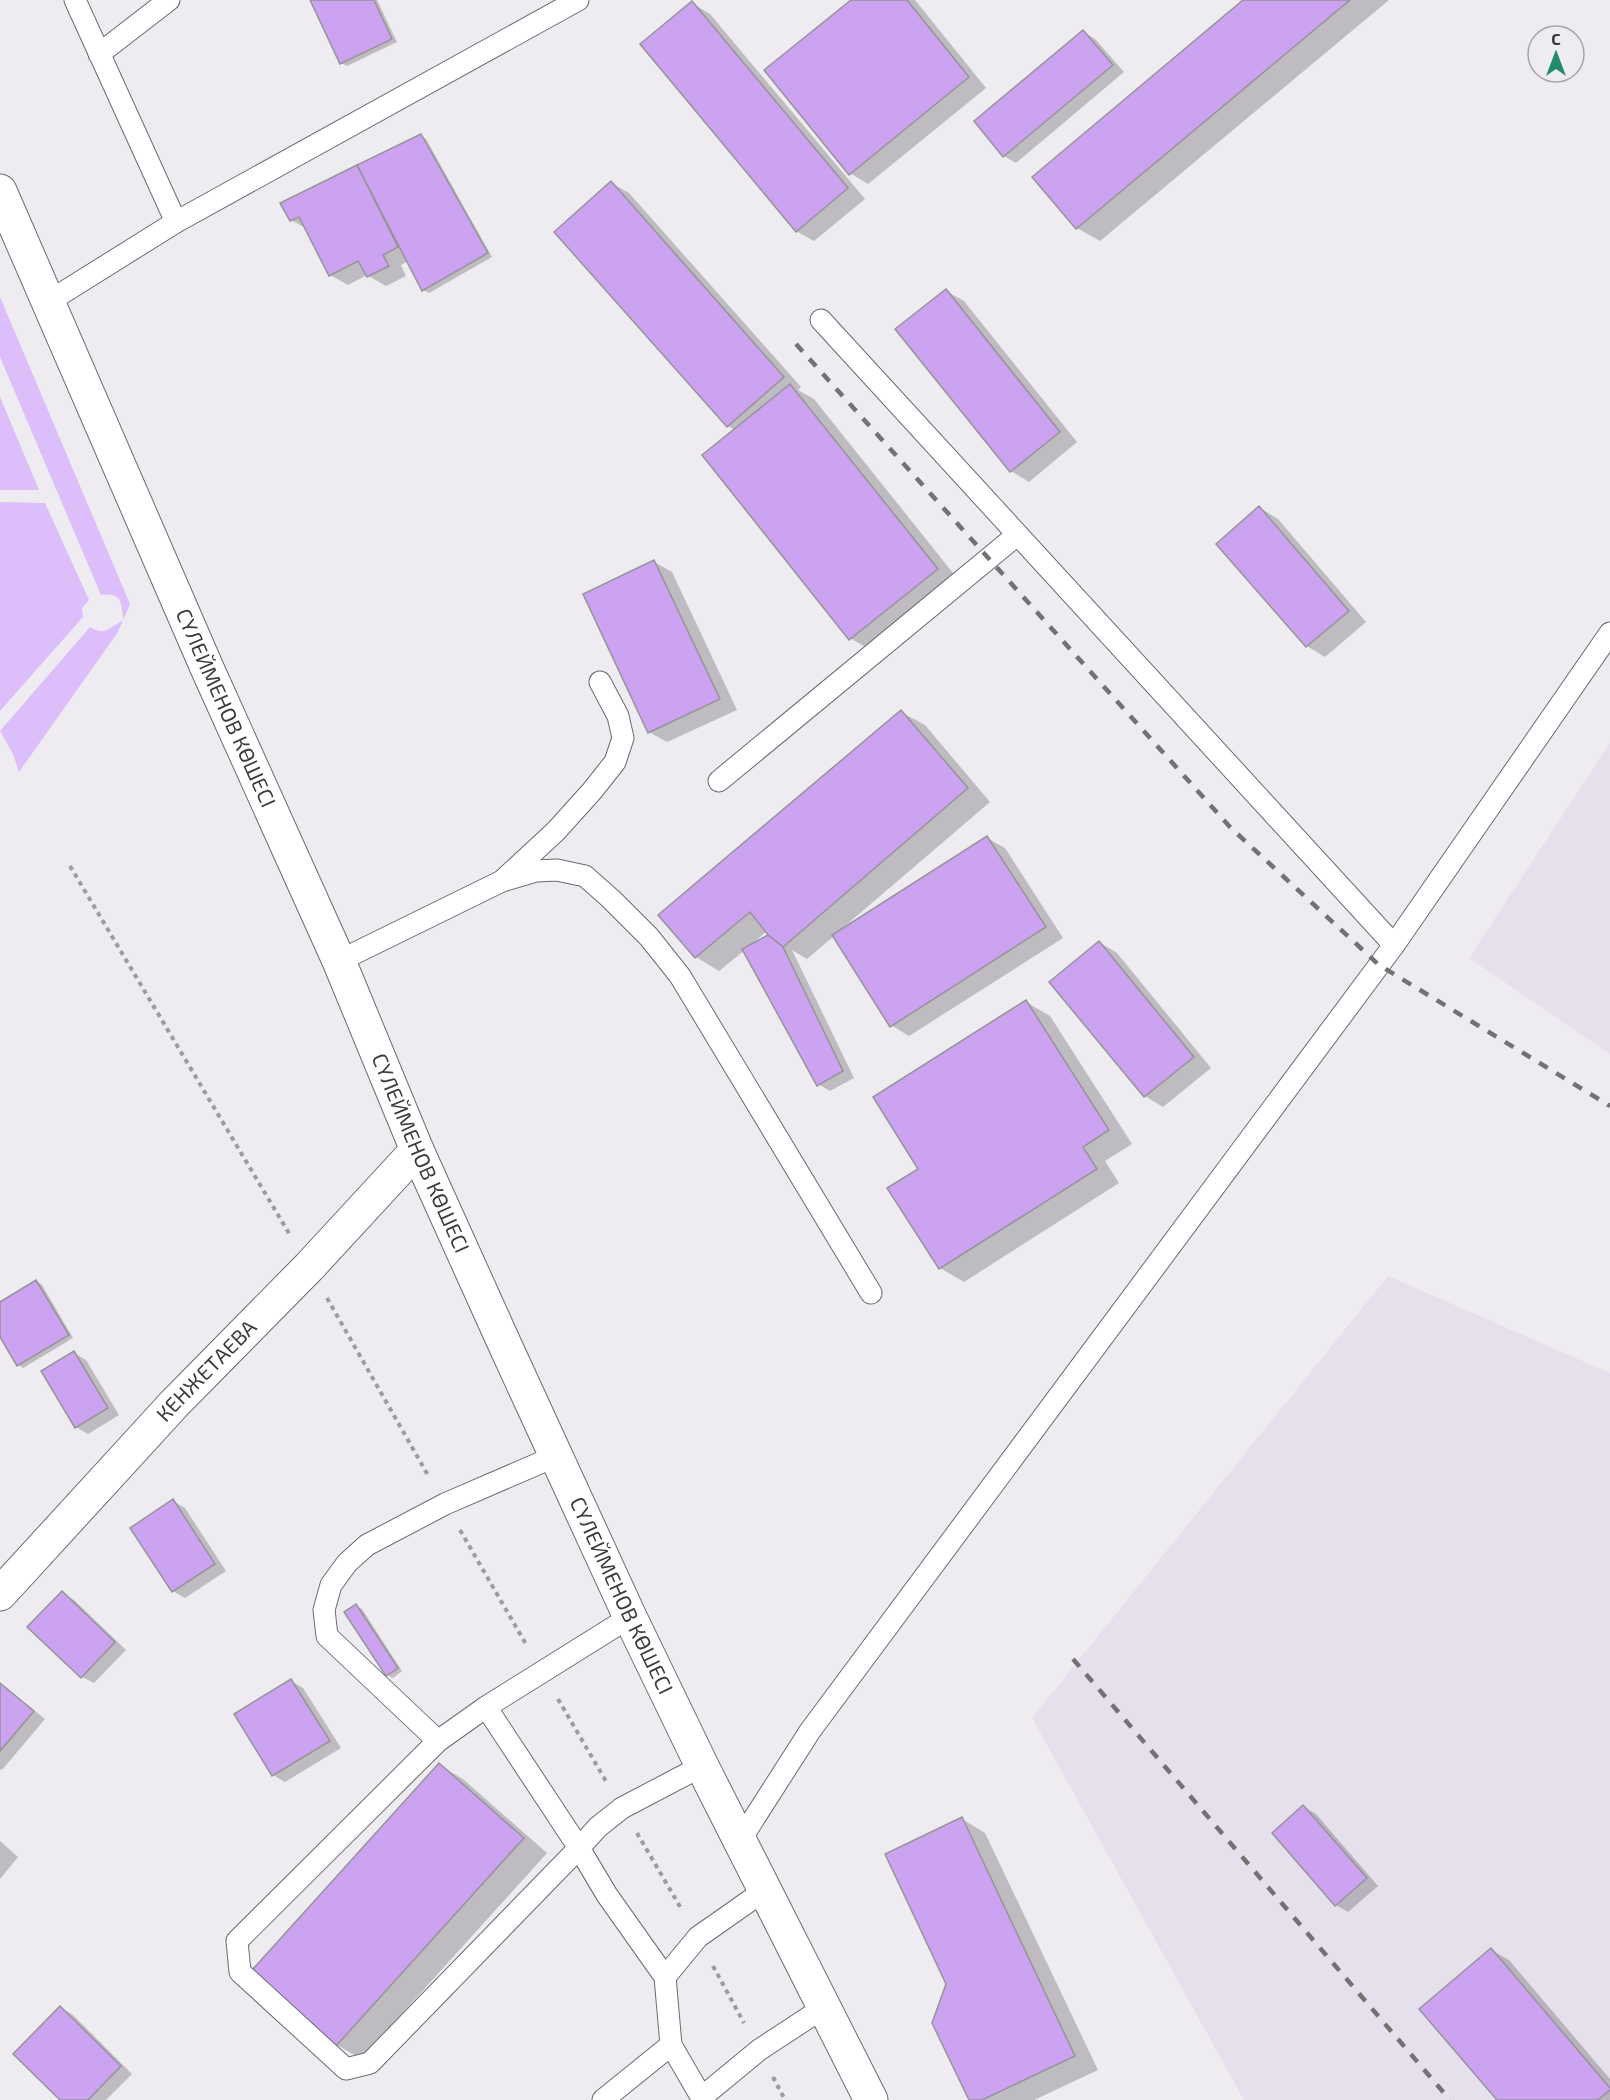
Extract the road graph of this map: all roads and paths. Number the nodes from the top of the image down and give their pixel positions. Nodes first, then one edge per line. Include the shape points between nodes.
1 (75, 0) edge
2 (169, 0) edge
3 (578, 0) edge
4 (99, 54) junction
5 (0, 191) edge
6 (176, 222) junction
7 (48, 302) junction
8 (821, 320) dead end
9 (1017, 535) junction
10 (1610, 633) edge
11 (600, 682) dead end
12 (719, 781) dead end
13 (502, 881) junction
14 (1394, 945) junction
15 (339, 961) junction
16 (417, 1150) junction
17 (871, 1293) dead end
18 (556, 1456) junction
19 (0, 1594) edge
20 (630, 1617) junction
21 (486, 1707) junction
22 (438, 1741) junction
23 (702, 1766) junction
24 (739, 1842) junction
25 (579, 1848) junction
26 (765, 1890) junction
27 (665, 1977) junction
28 (823, 2008) junction
29 (671, 2045) junction
30 (702, 2099) edge
31 (603, 2100) edge
32 (871, 2100) edge

1 - 4 lane
2 - 4 lane
3 - 6 lane
4 - 6 lane
5 - 7 street, СҮЛЕЙМЕНОВ КӨШЕСІ
6 - 7 lane
7 - 15 street, СҮЛЕЙМЕНОВ КӨШЕСІ
8 - 9 lane
9 - 12 lane
9 - 14 lane
10 - 14 lane
11 - 13 lane via 618,716 623,738 615,762 556,831
13 - 15 lane
13 - 17 lane via 536,871 557,870 585,876 649,937 680,976
14 - 24 lane via 810,1731
15 - 16 street, СҮЛЕЙМЕНОВ КӨШЕСІ
16 - 18 street, СҮЛЕЙМЕНОВ КӨШЕСІ
16 - 19 street, КЕНЖЕТАЕВА via 174,1404
18 - 20 street, СҮЛЕЙМЕНОВ КӨШЕСІ
18 - 22 lane via 445,1504 366,1545 331,1585 324,1610 327,1636
20 - 21 lane
20 - 23 street, СҮЛЕЙМЕНОВ КӨШЕСІ
21 - 22 lane
21 - 25 lane
22 - 25 lane via 237,1941 240,1972 346,2069 370,2063
23 - 24 street, СҮЛЕЙМЕНОВ КӨШЕСІ
23 - 25 lane via 622,1808
24 - 26 street, СҮЛЕЙМЕНОВ КӨШЕСІ
25 - 27 lane
26 - 27 lane via 698,1937
26 - 28 street, СҮЛЕЙМЕНОВ КӨШЕСІ
27 - 29 lane
28 - 30 lane via 759,2050
28 - 32 street, СҮЛЕЙМЕНОВ КӨШЕСІ
29 - 30 lane
29 - 31 lane

